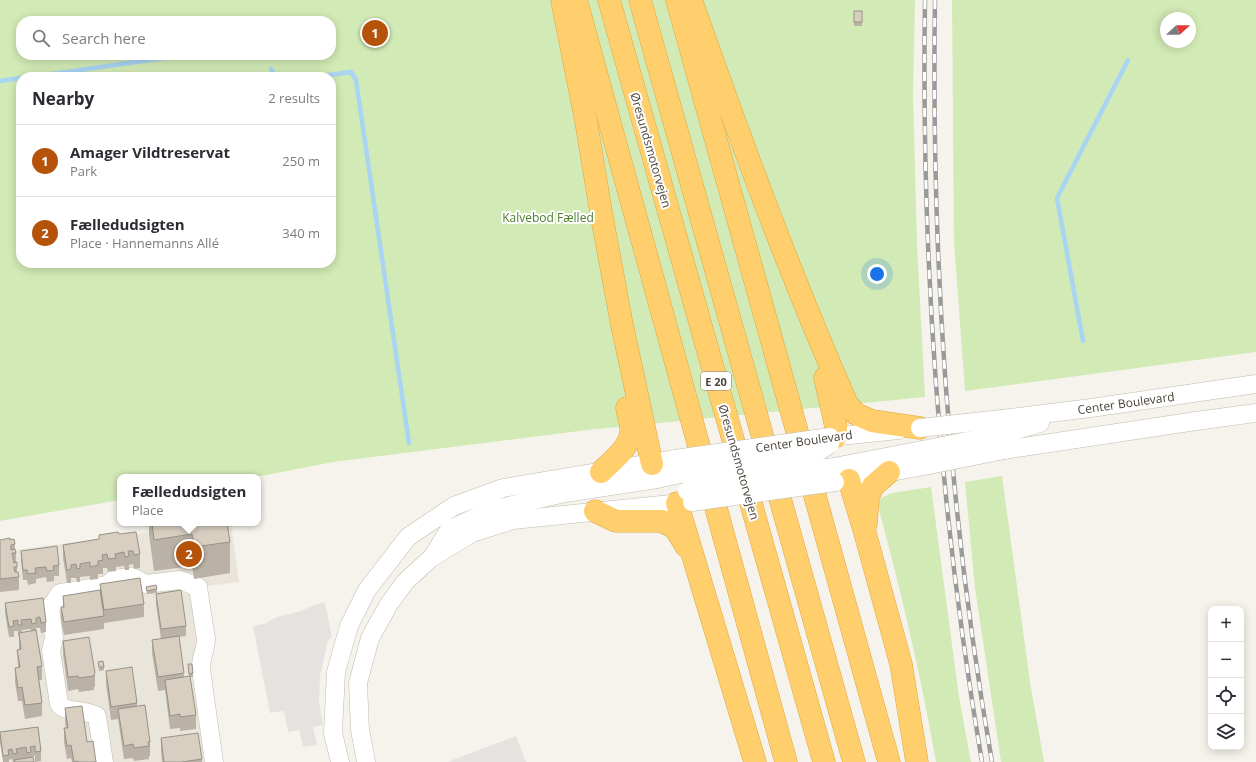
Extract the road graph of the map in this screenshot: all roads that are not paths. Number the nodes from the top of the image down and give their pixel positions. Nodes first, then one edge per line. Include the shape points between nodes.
1 (562, 0) edge
2 (576, 0) edge
3 (609, 0) edge
4 (640, 0) edge
5 (677, 0) edge
6 (691, 0) edge
7 (601, 212) junction
8 (813, 326) junction
9 (1256, 384) edge
10 (1256, 413) edge
11 (920, 428) junction
12 (1003, 434) junction
13 (832, 439) junction
14 (923, 458) junction
15 (654, 471) junction
16 (601, 472) junction
17 (889, 472) junction
18 (841, 474) junction
19 (685, 499) junction
20 (595, 511) junction
21 (865, 533) junction
22 (431, 558) junction
23 (700, 582) junction
24 (366, 590) junction
25 (389, 604) junction
26 (104, 762) edge
27 (214, 762) edge
28 (340, 762) edge
29 (366, 762) edge
30 (754, 762) edge
31 (786, 762) edge
32 (824, 762) edge
33 (854, 762) edge
34 (889, 762) edge
35 (917, 762) edge

1 - 7 highway
2 - 31 highway
3 - 32 highway, Øresundsmotorvejen / E 20
4 - 33 highway, E 20
5 - 34 highway
6 - 8 highway
7 - 15 highway via 622,325
7 - 16 highway via 601,281 631,428 630,440
8 - 11 highway via 847,404 856,414 872,421
8 - 13 highway via 836,426
9 - 12 street, Center Boulevard via 1091,408
10 - 12 street, Center Boulevard via 1196,420
11 - 12 street, Center Boulevard, bridge
11 - 13 street, Center Boulevard
12 - 14 street, Center Boulevard, bridge
13 - 15 street, Center Boulevard, bridge
13 - 18 street
14 - 17 street, Center Boulevard
14 - 18 street
15 - 16 street, Center Boulevard
15 - 19 street via 666,493
15 - 22 street via 491,510 449,530
16 - 24 street, Center Boulevard via 503,488 454,506 408,537
17 - 18 street, Center Boulevard
17 - 21 highway via 873,486 868,498
18 - 19 street, Center Boulevard, bridge
18 - 21 highway
19 - 20 street, Center Boulevard
19 - 23 highway
20 - 22 street, Center Boulevard via 513,520 472,533
20 - 23 highway via 616,521 662,521 675,528 684,541
21 - 35 highway via 901,664
22 - 25 street, Center Boulevard via 405,582
23 - 30 highway
24 - 25 street
24 - 28 street, Center Boulevard via 349,626 336,672 333,733
25 - 29 street, Center Boulevard via 370,638 358,683 360,730
26 - 27 street via 97,716 62,708 59,704 51,651 54,638 50,607 61,592 107,585 114,579 132,577 146,584 179,580 198,587 206,645 200,669

